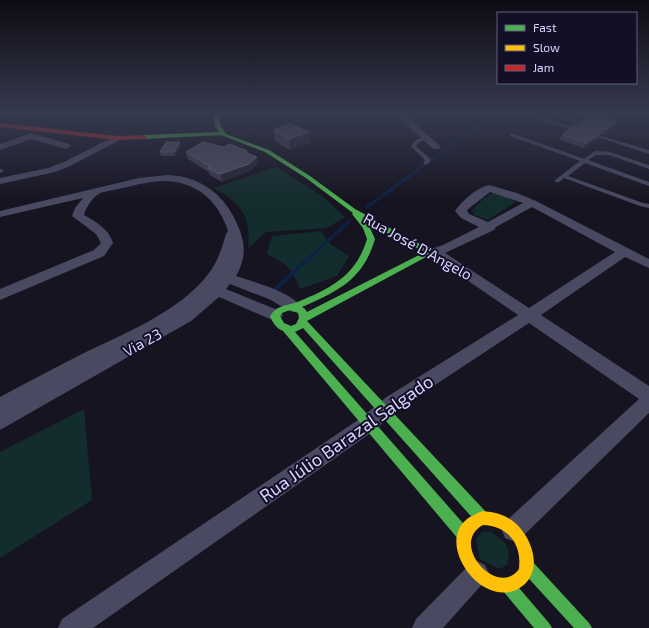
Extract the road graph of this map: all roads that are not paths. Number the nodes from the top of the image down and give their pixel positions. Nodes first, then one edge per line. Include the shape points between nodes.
1 (10, 143) edge
2 (57, 143) edge
3 (107, 143) edge
4 (245, 143) edge
5 (416, 143) edge
6 (432, 143) edge
7 (535, 143) edge
8 (622, 143) edge
9 (66, 146) dead end
10 (0, 147) edge
11 (436, 147) dead end
12 (649, 152) edge
13 (585, 161) junction
14 (426, 163) dead end
15 (649, 167) edge
16 (0, 174) edge
17 (564, 176) junction
18 (557, 182) dead end
19 (649, 184) edge
20 (96, 191) junction
21 (53, 201) junction
22 (532, 204) junction
23 (649, 206) edge
24 (353, 210) junction
25 (0, 214) edge
26 (78, 216) junction
27 (490, 227) junction
28 (396, 235) junction
29 (378, 238) junction
30 (625, 251) junction
31 (433, 253) junction
32 (372, 264) junction
33 (649, 264) edge
34 (395, 271) junction
35 (216, 282) junction
36 (0, 295) edge
37 (294, 307) junction
38 (275, 315) junction
39 (530, 315) junction
40 (304, 320) junction
41 (286, 329) junction
42 (649, 396) edge
43 (649, 401) edge
44 (0, 406) edge
45 (385, 410) junction
46 (0, 421) edge
47 (368, 424) junction
48 (482, 518) junction
49 (513, 530) junction
50 (464, 535) junction
51 (526, 566) junction
52 (477, 573) junction
53 (508, 586) junction
54 (71, 628) edge
55 (425, 628) edge
56 (544, 628) edge
57 (584, 628) edge

1 - 10 street
2 - 9 street
3 - 16 street via 67,164 39,173
4 - 24 street, Rua José D'Angelo via 267,151
5 - 14 lane via 413,146 427,158
6 - 11 street
7 - 13 lane
8 - 12 lane
13 - 15 lane via 595,153 603,153
13 - 17 lane
13 - 19 lane
17 - 18 lane
17 - 23 lane
20 - 21 street, Via 23
20 - 26 street via 84,202
20 - 35 street, Via 23 via 160,178 180,179 192,183 213,196 225,209 238,237 239,247 236,261
21 - 25 street, Via 23
21 - 26 street
22 - 27 street
22 - 27 street via 492,189 484,190 461,211 465,216
22 - 30 street
24 - 28 street, Rua José D'Angelo
24 - 29 street via 366,228
26 - 36 street via 103,234 107,244 105,248 79,262
27 - 31 street
28 - 29 street
28 - 31 street, Rua José D'Angelo
29 - 32 street
30 - 33 street
30 - 39 street, Rua Júlio Barazal Salgado
31 - 34 street via 424,255
31 - 39 street, Rua José D'Angelo
32 - 34 street
32 - 37 street via 356,270 327,291
34 - 40 street
35 - 37 street via 276,296
35 - 38 street
35 - 44 street, Via 23 via 181,308 150,326
35 - 46 street, Via 23 via 186,317
37 - 38 street via 280,310
37 - 40 street via 302,311
38 - 41 street via 275,322
39 - 42 street, Rua José D'Angelo
39 - 45 street, Rua Júlio Barazal Salgado
40 - 41 street via 296,328
40 - 45 street
41 - 47 street
43 - 49 street
45 - 47 street, Rua Júlio Barazal Salgado
45 - 48 street
47 - 50 street
47 - 54 street, Rua Júlio Barazal Salgado
48 - 49 street via 498,520
48 - 50 street via 471,523
49 - 51 street via 524,547
50 - 52 street via 465,554
51 - 53 street via 521,579
51 - 57 street
52 - 53 street via 492,584
52 - 55 street
53 - 56 street

